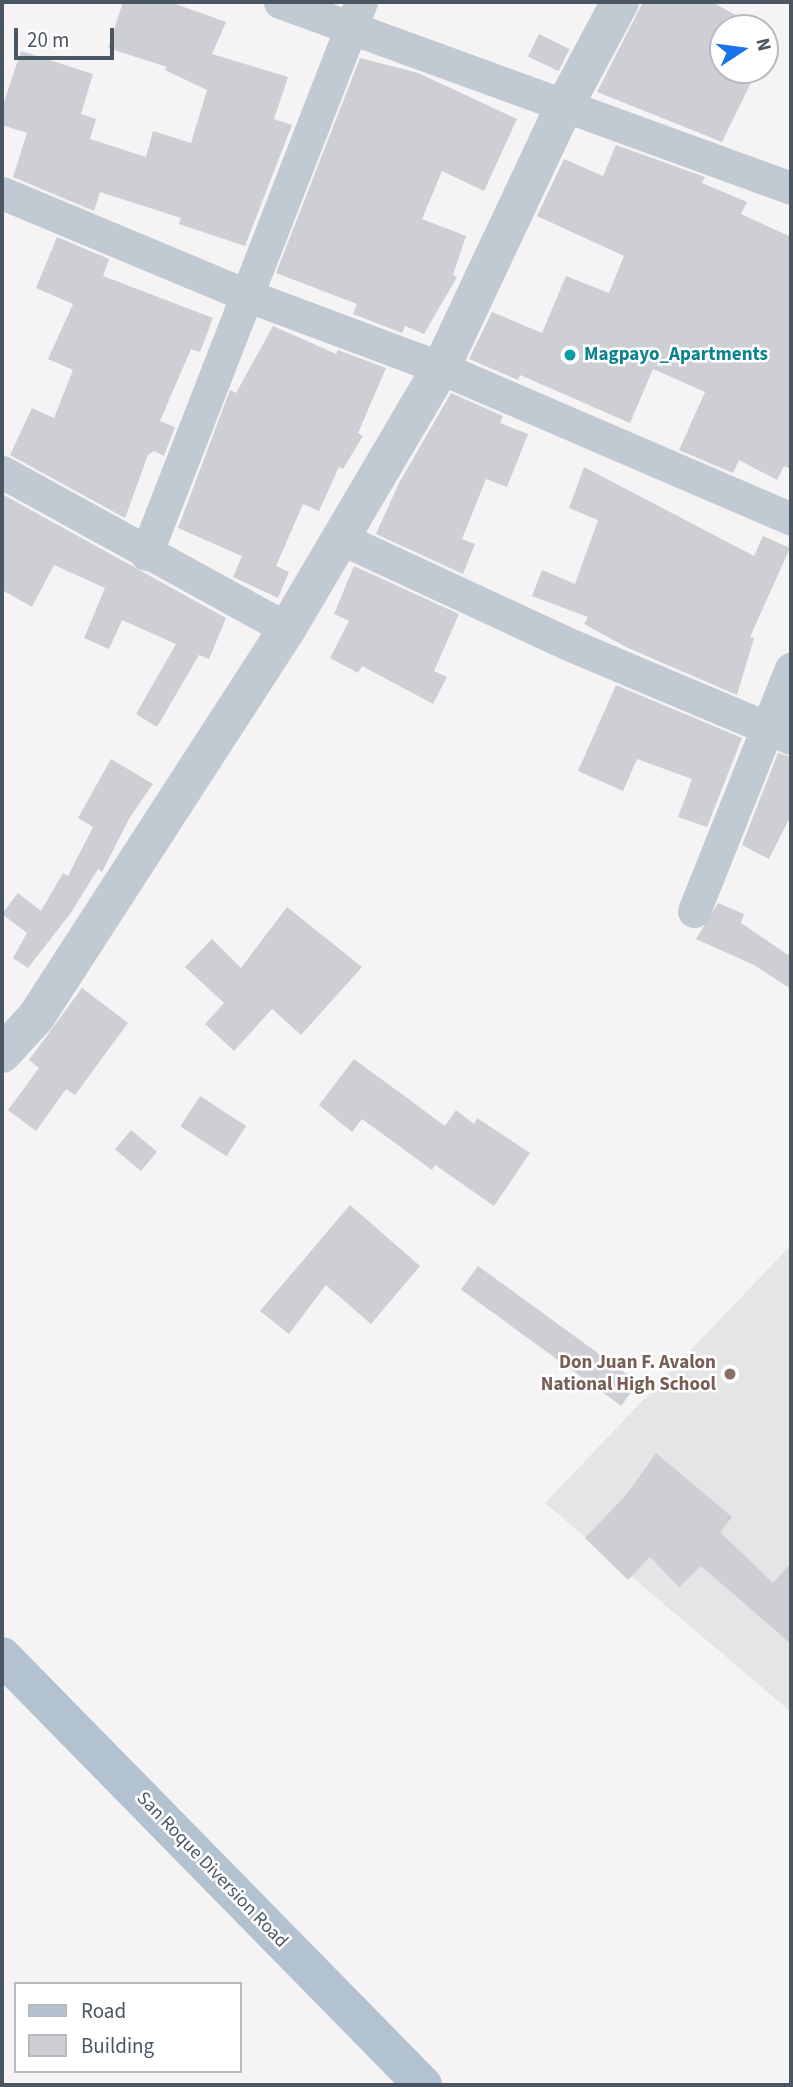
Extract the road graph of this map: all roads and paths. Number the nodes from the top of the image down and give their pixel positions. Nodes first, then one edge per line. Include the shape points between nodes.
1 (281, 2) edge
2 (620, 2) edge
3 (357, 15) edge
4 (565, 105) junction
5 (791, 188) edge
6 (2, 193) edge
7 (246, 295) junction
8 (441, 368) junction
9 (2, 472) edge
10 (791, 519) edge
11 (340, 538) junction
12 (146, 554) junction
13 (287, 629) junction
14 (791, 670) edge
15 (778, 732) edge
16 (694, 911) dead end
17 (2, 1054) edge
18 (2, 1656) edge
19 (423, 2085) edge

1 - 3 street
2 - 4 street
3 - 4 street
3 - 7 street
4 - 5 street
4 - 8 street
6 - 7 street
7 - 8 street
7 - 12 street
8 - 10 street
8 - 11 street
9 - 12 street
11 - 13 street
11 - 15 street via 566,643
12 - 13 street
13 - 17 street via 36,1017
14 - 15 street
15 - 16 street
18 - 19 main road, San Roque Diversion Road

